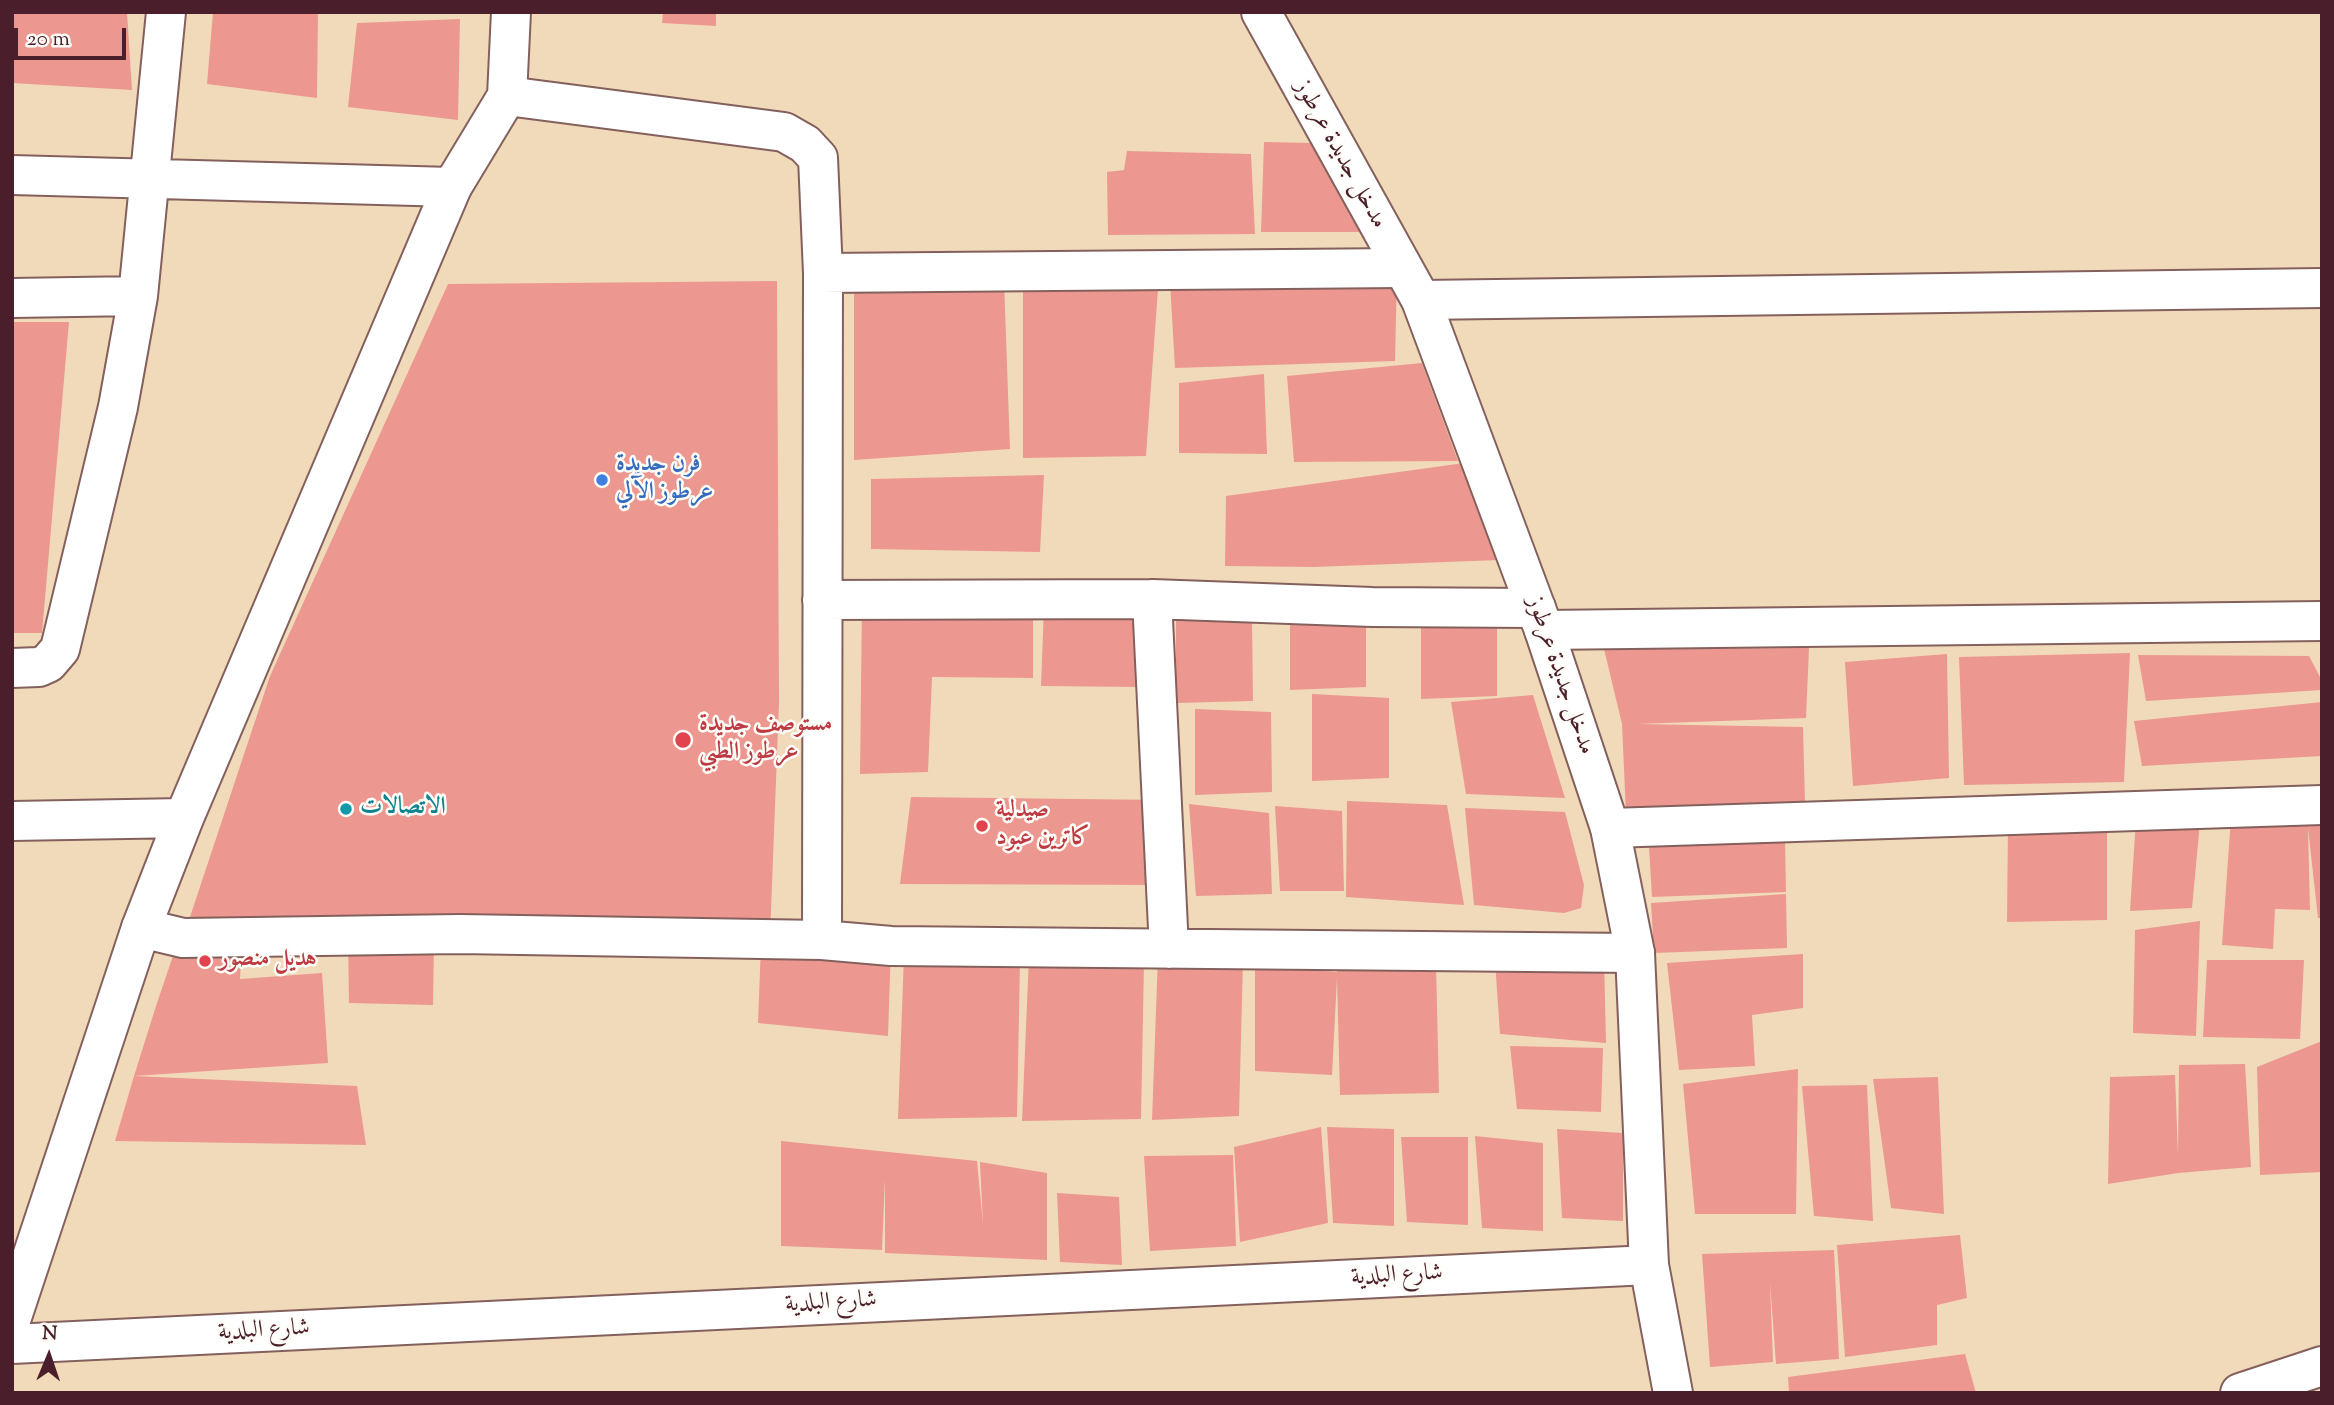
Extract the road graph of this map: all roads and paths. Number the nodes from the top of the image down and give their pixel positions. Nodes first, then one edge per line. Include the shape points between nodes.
1 (166, 12) edge
2 (511, 12) edge
3 (1261, 12) edge
4 (507, 96) junction
5 (12, 174) edge
6 (149, 177) junction
7 (452, 187) junction
8 (1401, 268) junction
9 (823, 273) junction
10 (2322, 288) edge
11 (138, 296) junction
12 (12, 298) edge
13 (1421, 300) junction
14 (1152, 599) junction
15 (822, 600) junction
16 (1540, 619) junction
17 (2322, 621) edge
18 (12, 668) edge
19 (2322, 805) edge
20 (184, 818) junction
21 (12, 821) edge
22 (1610, 828) junction
23 (141, 928) junction
24 (822, 940) junction
25 (1170, 949) junction
26 (1635, 953) junction
27 (1649, 1265) junction
28 (14, 1309) edge
29 (12, 1344) edge
30 (2322, 1366) edge
31 (1673, 1393) edge
32 (2241, 1393) edge

1 - 6 street
2 - 4 street
3 - 8 street, مدخل جديدة عرطوز
4 - 7 street
4 - 9 street via 784,132 818,158
5 - 6 street
6 - 7 street
6 - 11 street
7 - 20 street
8 - 9 street
8 - 13 street, مدخل جديدة عرطوز
9 - 15 street
10 - 13 street
11 - 12 street
11 - 18 street via 118,407 60,649 39,667
13 - 16 street, مدخل جديدة عرطوز
14 - 15 street
14 - 16 street
14 - 25 street
15 - 24 street
16 - 17 street
16 - 22 street, مدخل جديدة عرطوز
19 - 22 street
20 - 21 street
20 - 23 street
22 - 26 street, مدخل جديدة عرطوز
23 - 24 street via 183,938 460,934
23 - 28 street
24 - 25 street via 891,946
25 - 26 street
26 - 27 street, مدخل جديدة عرطوز
27 - 29 street, شارع البلدية
27 - 31 street, مدخل جديدة عرطوز
30 - 32 street

